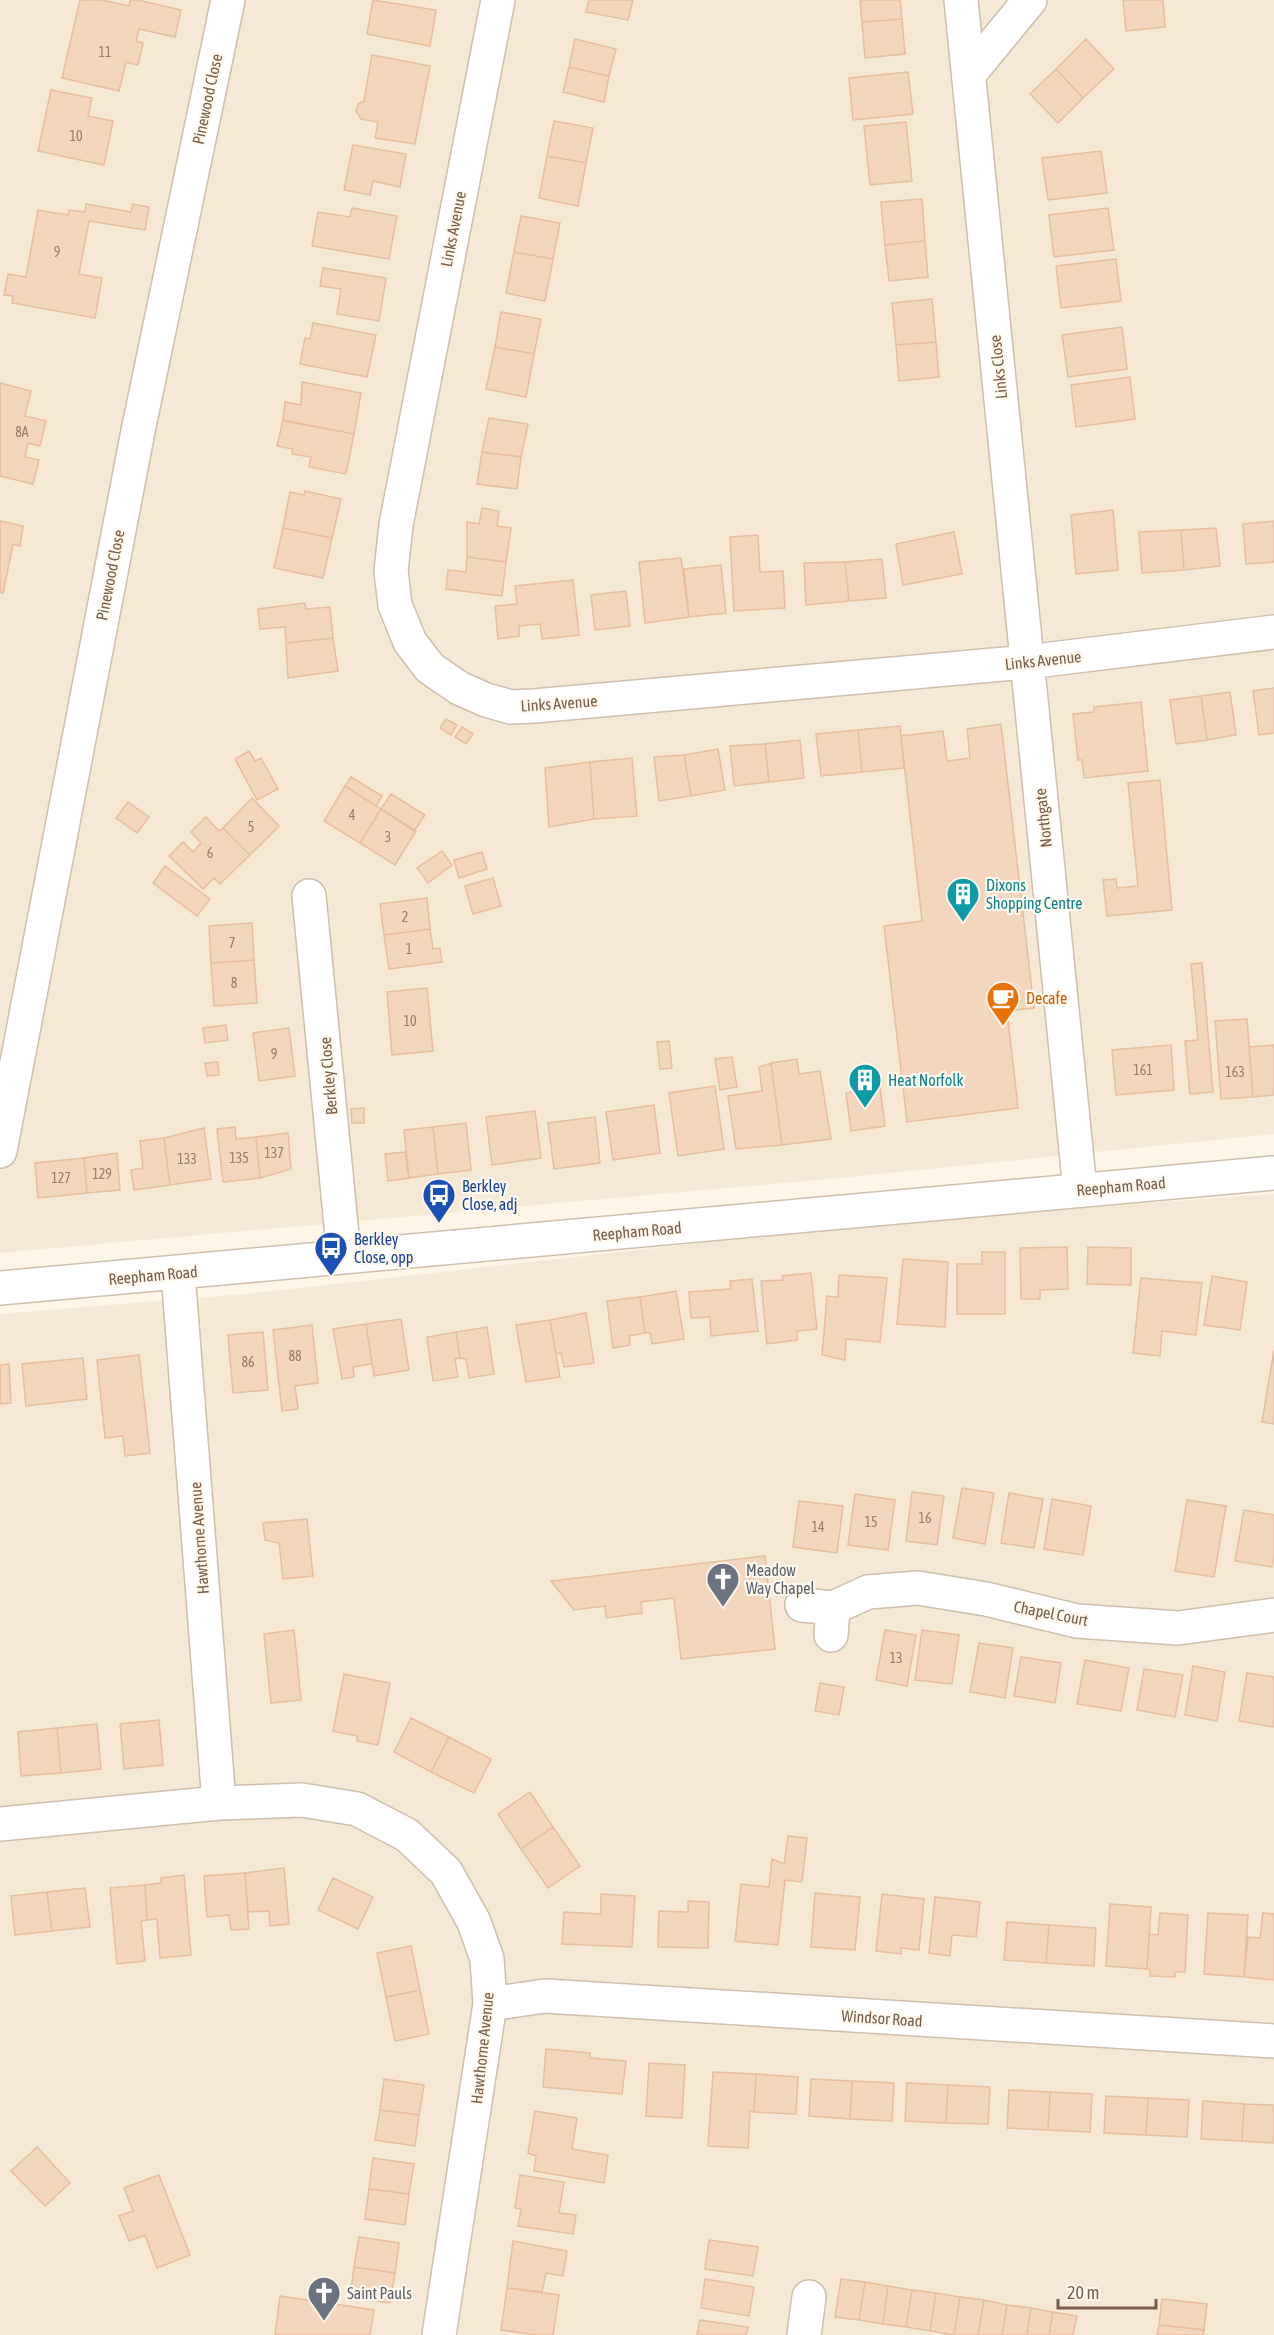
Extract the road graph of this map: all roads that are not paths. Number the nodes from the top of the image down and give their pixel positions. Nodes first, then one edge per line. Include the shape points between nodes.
1 (228, 0) edge
2 (498, 0) edge
3 (961, 0) edge
4 (1030, 0) edge
5 (970, 73) junction
6 (1274, 632) edge
7 (1027, 662) junction
8 (309, 896) dead end
9 (0, 1152) edge
10 (1274, 1173) edge
11 (1080, 1190) junction
12 (344, 1256) junction
13 (178, 1273) junction
14 (0, 1288) edge
15 (1274, 1615) edge
16 (822, 1616) dead end
17 (219, 1803) junction
18 (0, 1824) edge
19 (490, 2004) junction
20 (1274, 2041) edge
21 (809, 2297) dead end
22 (439, 2335) edge
23 (804, 2335) edge

1 - 9 street, Pinewood Close via 138,431
2 - 7 street, Links Avenue via 396,525 391,571 395,605 410,642 430,668 459,688 511,707
3 - 5 street, Links Close
4 - 5 street
5 - 7 street, Links Close
6 - 7 street, Links Avenue
7 - 11 street, Northgate
8 - 12 street, Berkley Close
10 - 11 street, Reepham Road
11 - 12 street, Reepham Road
12 - 13 street, Reepham Road
13 - 14 street, Reepham Road
13 - 17 street, Hawthorne Avenue
15 - 16 street, Chapel Court via 1178,1628 1077,1621 986,1599 918,1588 868,1592
17 - 18 street, Hawthorne Avenue
17 - 19 street, Hawthorne Avenue via 302,1800 357,1809 407,1835 446,1872 474,1922 487,1959
19 - 20 street, Windsor Road via 545,1996
19 - 22 street, Hawthorne Avenue
21 - 23 street

